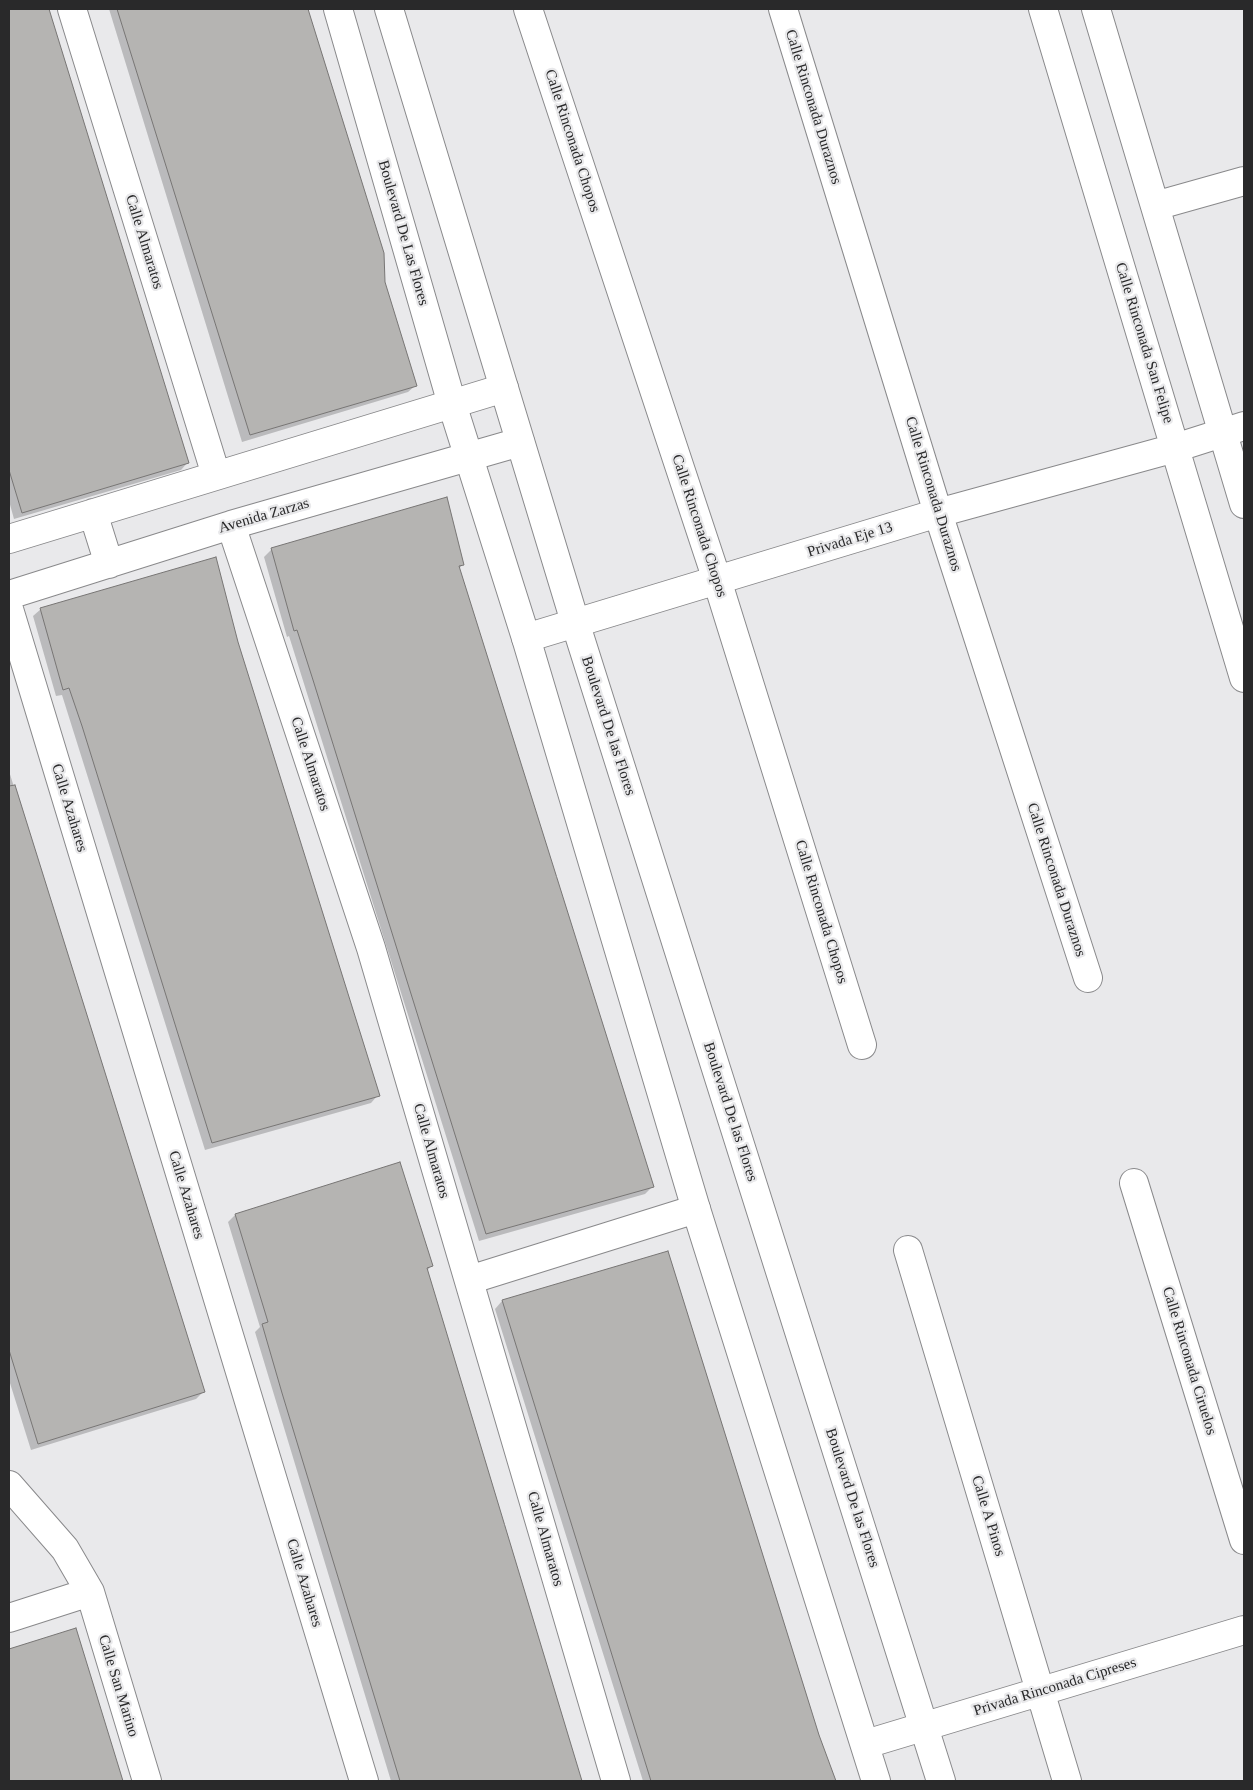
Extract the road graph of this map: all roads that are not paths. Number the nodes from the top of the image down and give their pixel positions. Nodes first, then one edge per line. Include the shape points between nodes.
1 (72, 9) edge
2 (338, 9) edge
3 (388, 9) edge
4 (528, 9) edge
5 (783, 9) edge
6 (1043, 9) edge
7 (1096, 9) edge
8 (1244, 181) edge
9 (1155, 206) junction
10 (504, 388) junction
11 (452, 404) junction
12 (1234, 430) edge
13 (520, 442) junction
14 (1175, 448) junction
15 (468, 457) junction
16 (216, 475) junction
17 (1244, 504) edge
18 (92, 513) junction
19 (938, 513) junction
20 (232, 525) junction
21 (9, 539) edge
22 (109, 564) junction
23 (717, 580) junction
24 (9, 595) edge
25 (9, 610) edge
26 (575, 622) junction
27 (526, 638) junction
28 (1244, 678) edge
29 (1088, 978) dead end
30 (862, 1045) dead end
31 (1134, 1183) dead end
32 (696, 1209) junction
33 (908, 1250) dead end
34 (469, 1280) junction
35 (9, 1485) edge
36 (1244, 1540) edge
37 (90, 1592) junction
38 (9, 1618) edge
39 (1244, 1630) edge
40 (1040, 1692) junction
41 (925, 1727) junction
42 (866, 1744) junction
43 (146, 1781) edge
44 (364, 1781) edge
45 (616, 1781) edge
46 (876, 1781) edge
47 (941, 1781) edge
48 (1067, 1781) edge

1 - 16 street, Calle Almaratos
2 - 11 street, Boulevard De Las Flores
3 - 10 street
4 - 23 street, Calle Rinconada Chopos
5 - 19 street, Calle Rinconada Duraznos
6 - 14 street, Calle Rinconada San Felipe
7 - 9 street
8 - 9 street
9 - 12 street
10 - 11 street
10 - 13 street
11 - 15 street, Boulevard De Las Flores
11 - 16 street
12 - 14 street, Privada Eje 13
12 - 17 street
13 - 15 street, Avenida Zarzas
13 - 26 street, Boulevard De las Flores
14 - 19 street, Privada Eje 13
14 - 28 street, Calle Rinconada San Felipe
15 - 20 street, Avenida Zarzas
15 - 27 street
16 - 18 street
18 - 21 street
18 - 22 street
19 - 23 street, Privada Eje 13
19 - 29 street, Calle Rinconada Duraznos
20 - 22 street, Avenida Zarzas
20 - 34 street, Calle Almaratos via 371,948
22 - 24 street, Avenida Zarzas
23 - 26 street, Privada Eje 13
23 - 30 street, Calle Rinconada Chopos
25 - 44 street, Calle Azahares
26 - 27 street, Privada Eje 13
26 - 41 street, Boulevard De las Flores
27 - 32 street
31 - 36 street, Calle Rinconada Ciruelos
32 - 34 street
32 - 42 street
33 - 40 street, Calle A Pinos
34 - 45 street, Calle Almaratos
35 - 37 street, Calle San Marino via 65,1549
37 - 38 street
37 - 43 street, Calle San Marino
39 - 40 street, Privada Rinconada Cipreses
40 - 41 street, Privada Rinconada Cipreses
40 - 48 street, Calle A Pinos
41 - 42 street, Privada Rinconada Cipreses
41 - 47 street, Boulevard De las Flores
42 - 46 street

